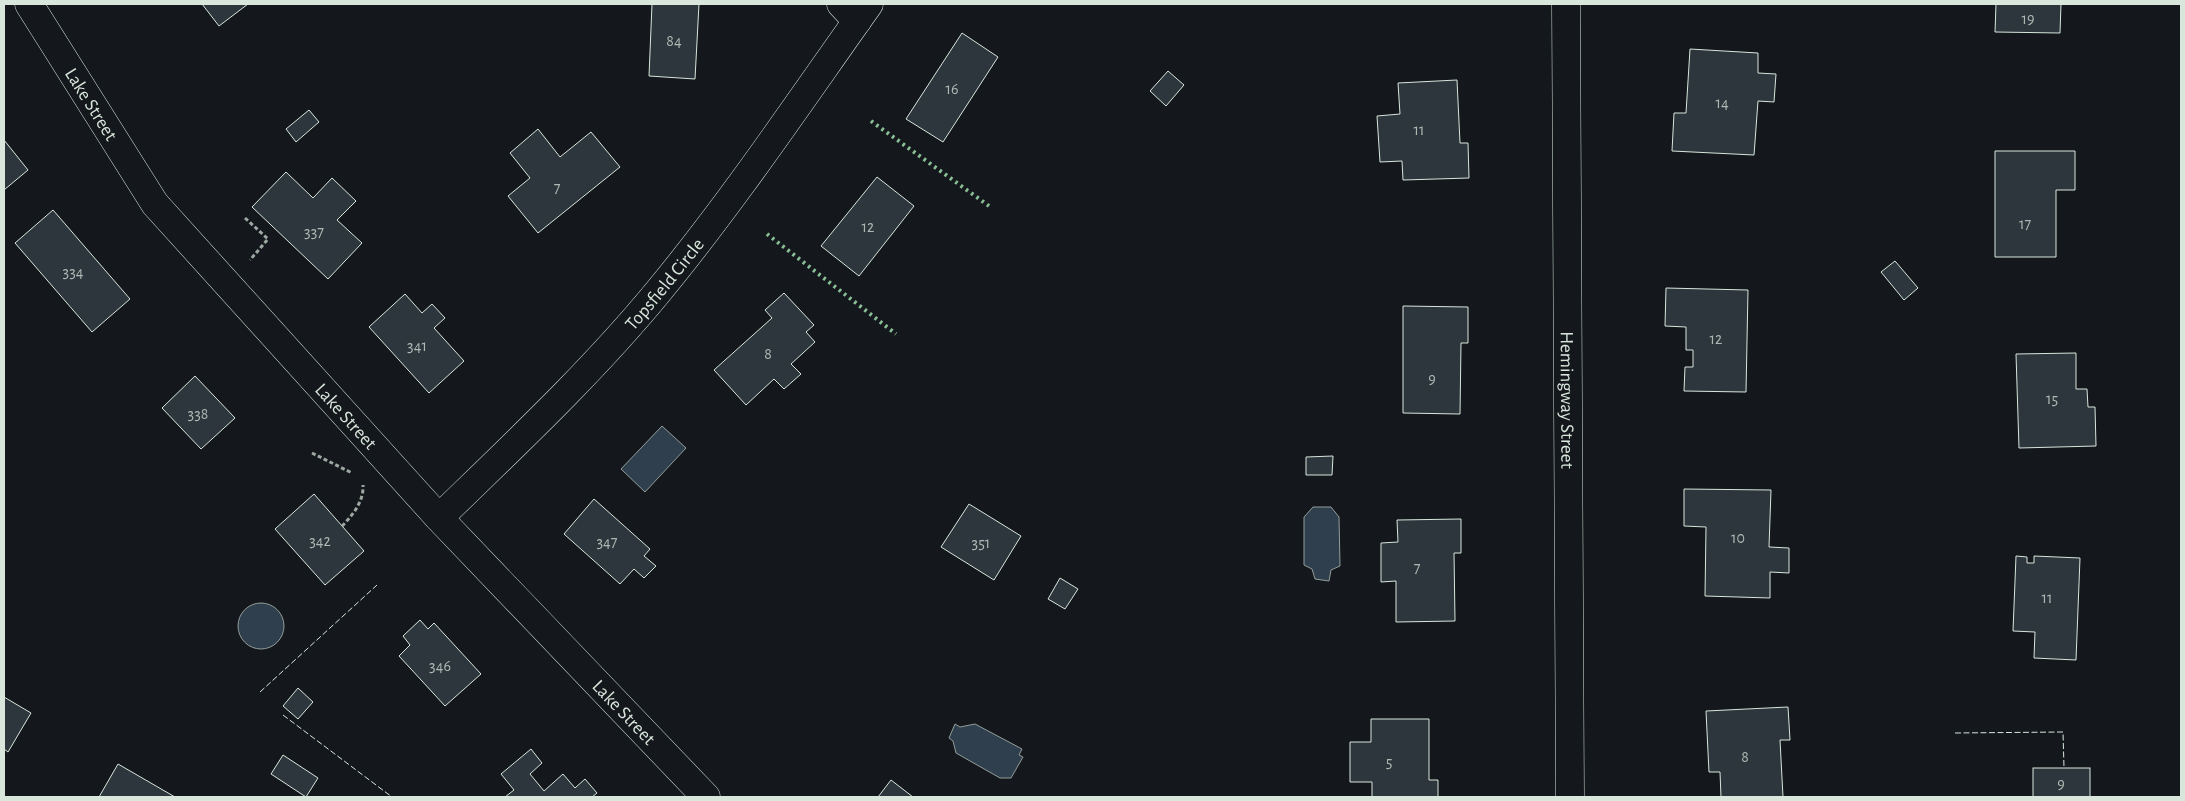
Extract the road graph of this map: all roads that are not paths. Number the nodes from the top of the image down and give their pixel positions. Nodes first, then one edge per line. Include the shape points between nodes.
1 (29, 4) edge
2 (1566, 4) edge
3 (856, 9) edge
4 (439, 518) junction
5 (706, 797) edge
6 (1570, 797) edge

1 - 4 street, Lake Street via 155,204
2 - 6 street, Hemingway Street
3 - 4 street, Topsfield Circle via 708,229 656,294 579,381
4 - 5 street, Lake Street

